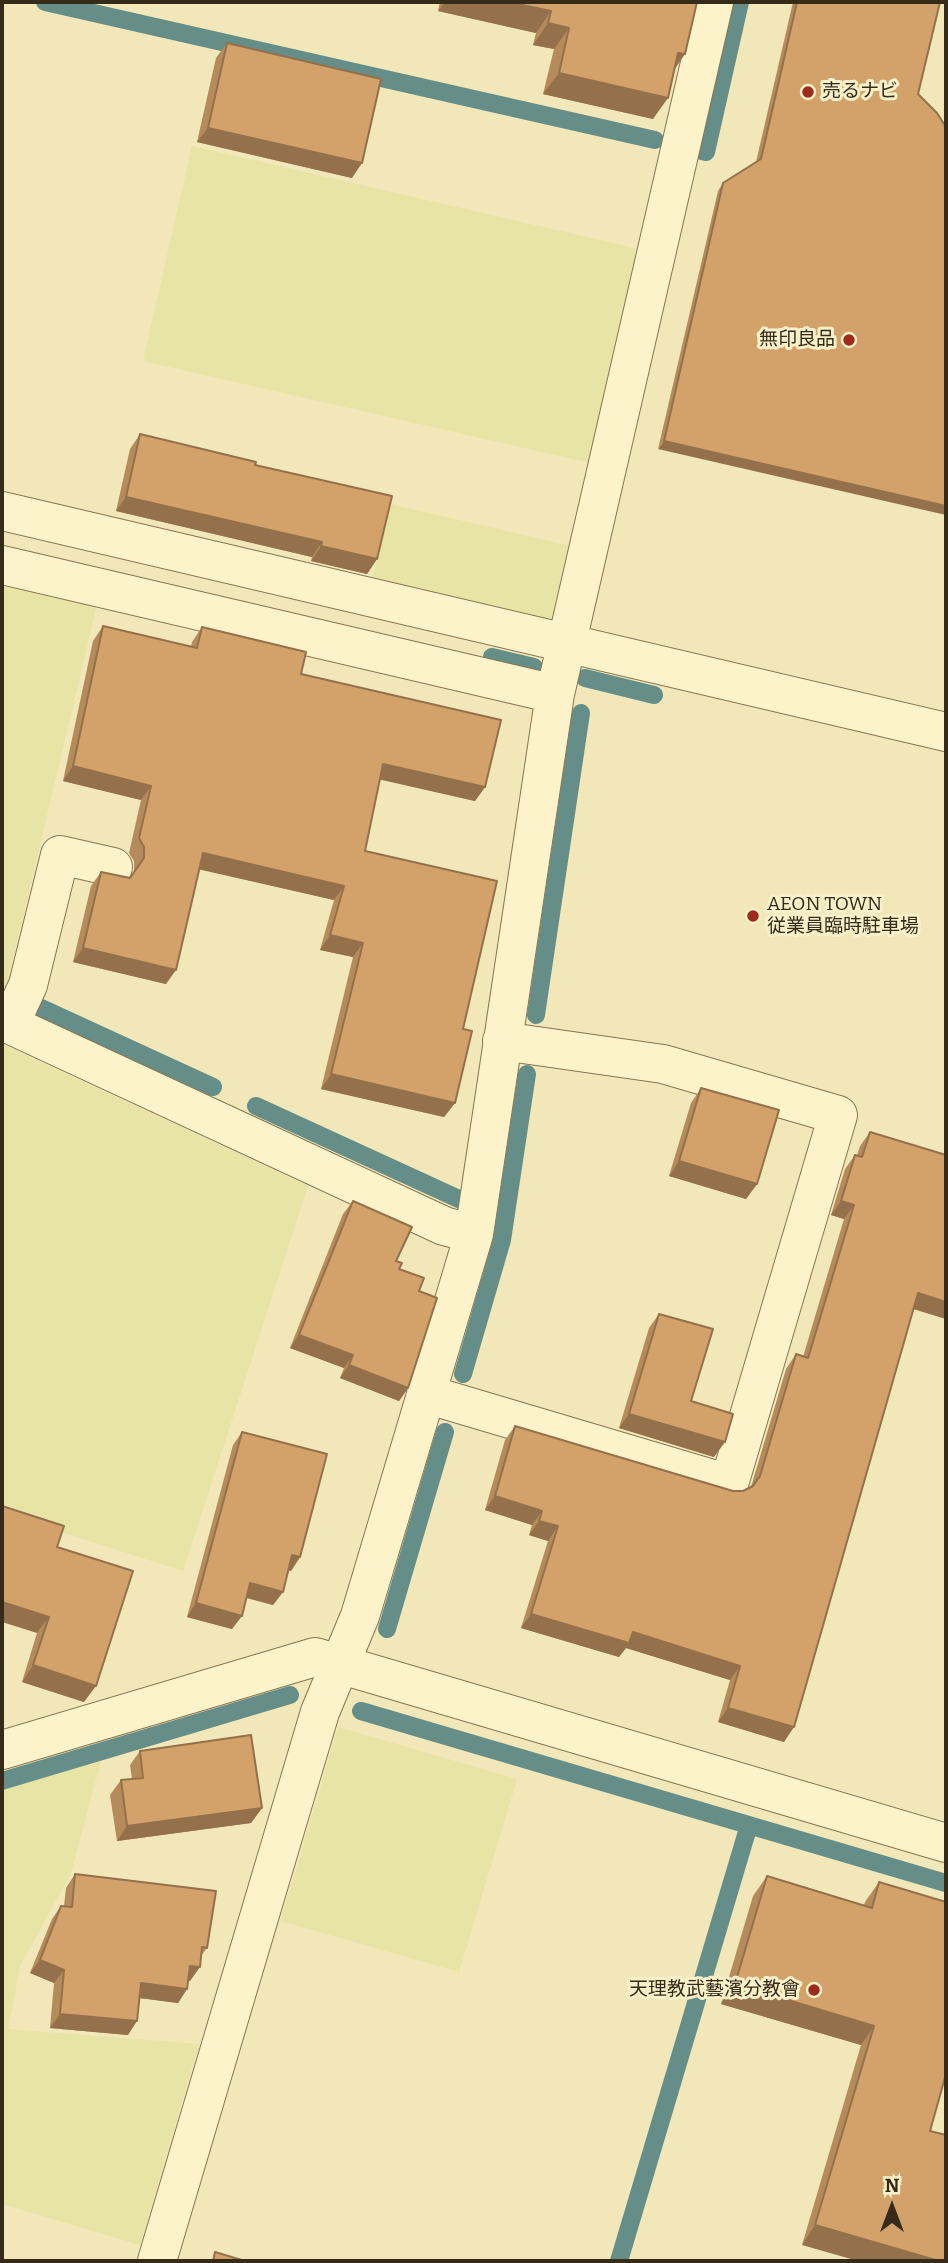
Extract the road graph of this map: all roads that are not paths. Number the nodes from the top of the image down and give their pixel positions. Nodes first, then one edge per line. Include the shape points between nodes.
1 (714, 2) edge
2 (2, 511) edge
3 (2, 565) edge
4 (566, 644) junction
5 (555, 694) junction
6 (946, 732) edge
7 (113, 867) dead end
8 (6, 1022) edge
9 (502, 1041) junction
10 (474, 1234) junction
11 (426, 1394) junction
12 (340, 1664) junction
13 (2, 1750) edge
14 (946, 1843) edge
15 (157, 2261) edge

1 - 4 street
2 - 4 street
3 - 5 street
4 - 5 street
4 - 6 street
5 - 9 street
7 - 8 street via 60,855 28,985
8 - 10 street via 444,1226
9 - 10 street
9 - 11 street via 663,1064 838,1115 729,1483
10 - 11 street
11 - 12 street via 360,1616
12 - 13 street via 315,1657
12 - 14 street
12 - 15 street via 320,1712

